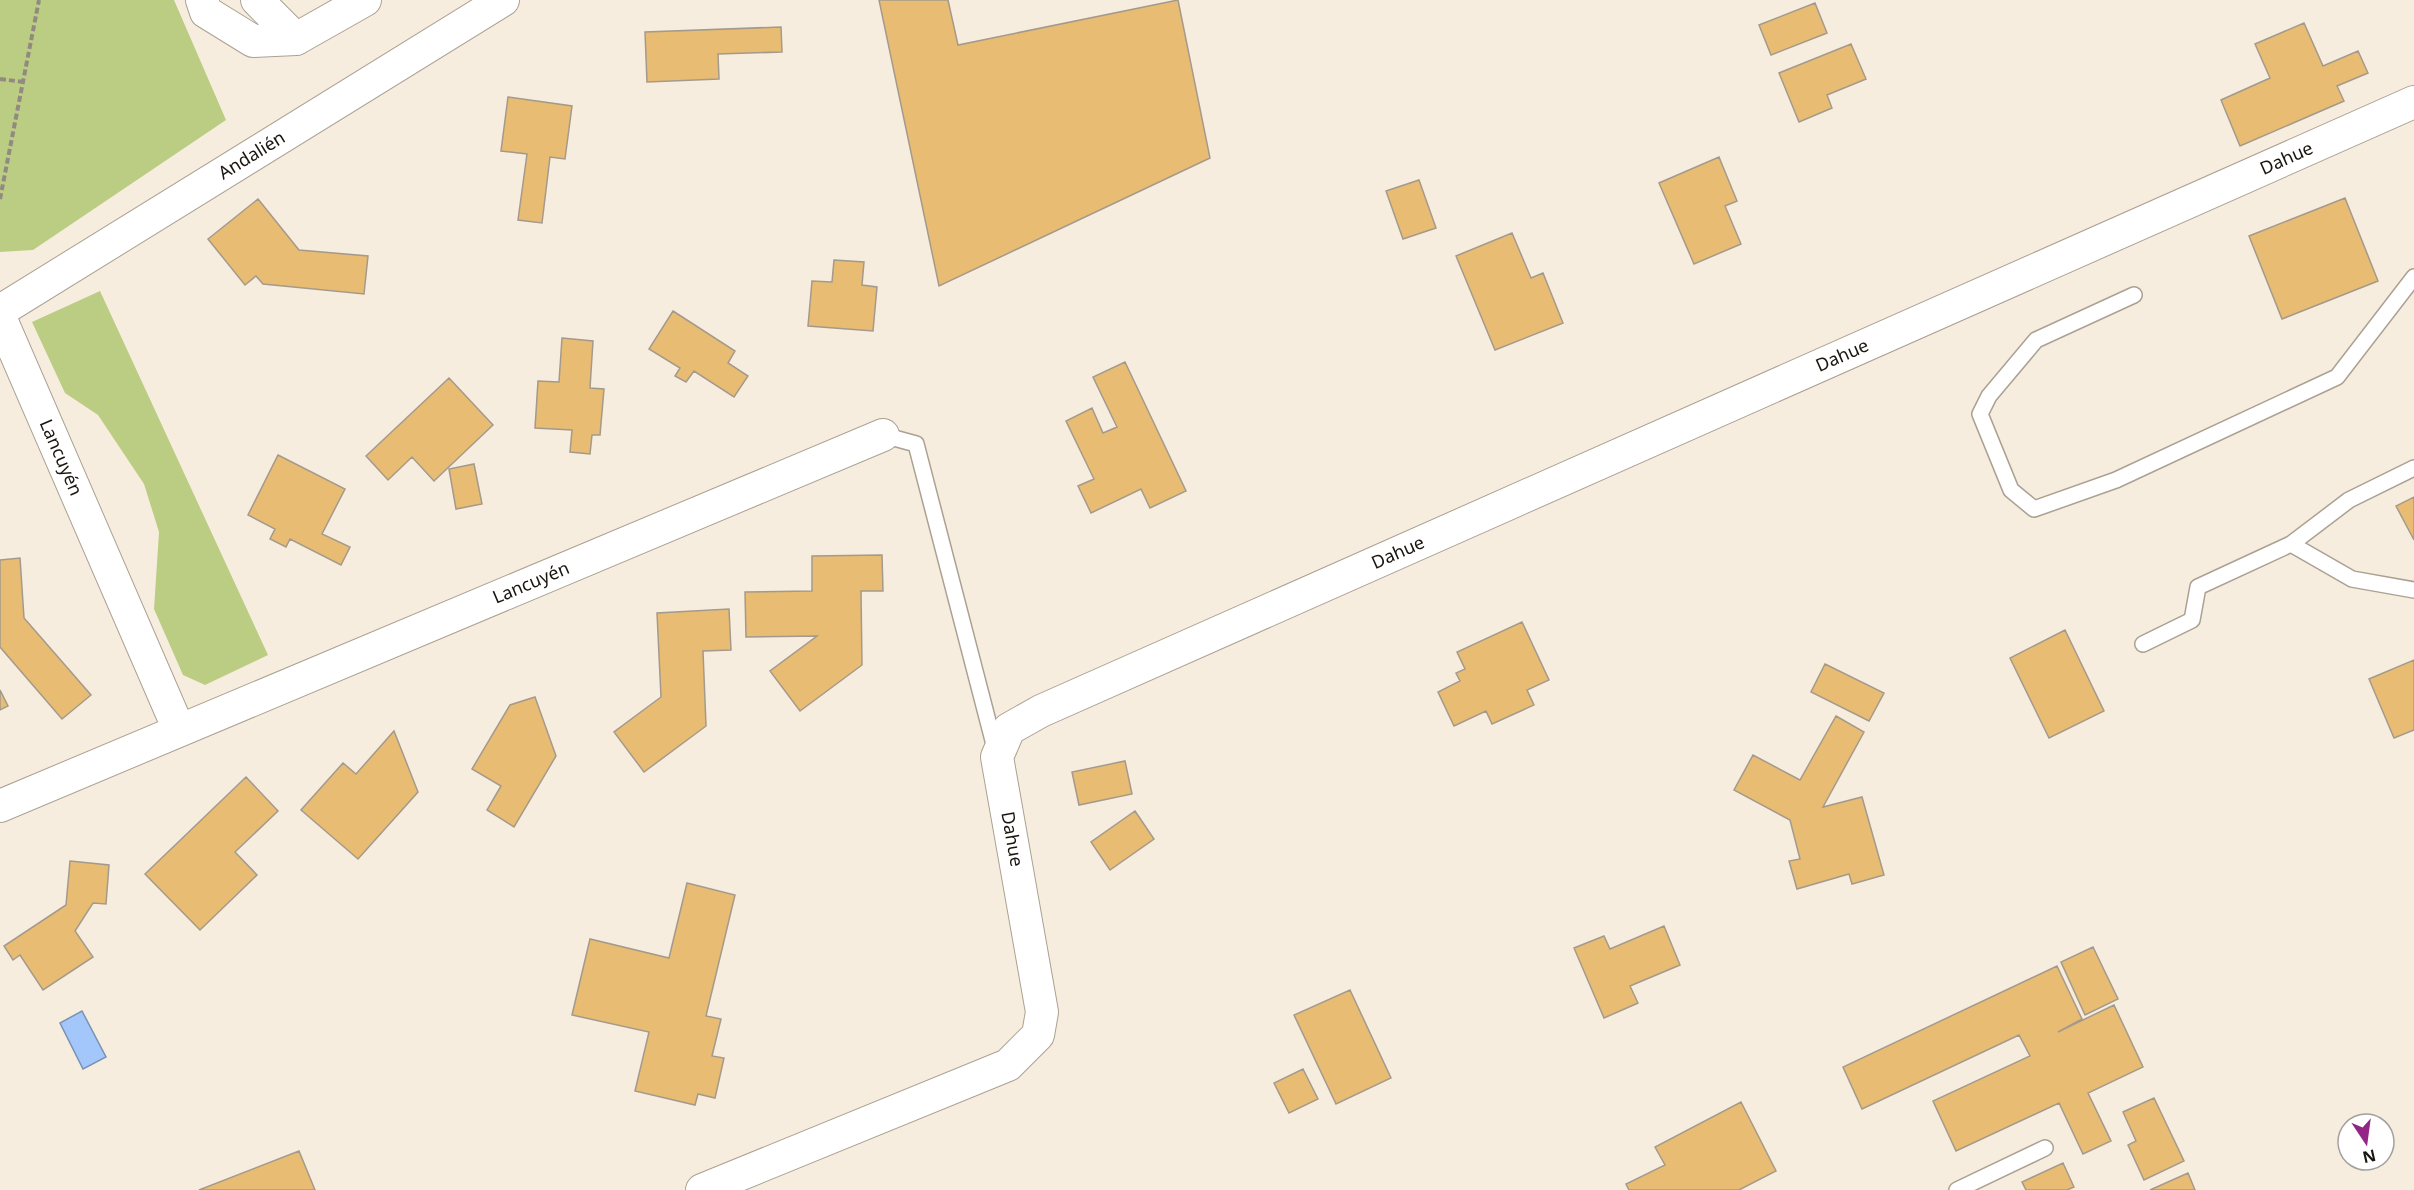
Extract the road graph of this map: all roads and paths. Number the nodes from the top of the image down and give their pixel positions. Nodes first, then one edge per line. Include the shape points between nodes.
1 (39, 0) edge
2 (202, 0) edge
3 (257, 0) edge
4 (365, 0) edge
5 (503, 0) edge
6 (296, 39) junction
7 (0, 79) edge
8 (24, 82) junction
9 (2414, 102) edge
10 (0, 199) edge
11 (2414, 277) edge
12 (2134, 296) dead end
13 (0, 311) edge
14 (0, 317) edge
15 (883, 435) joint
16 (2414, 468) edge
17 (2291, 544) junction
18 (2414, 590) edge
19 (2143, 644) dead end
20 (179, 730) junction
21 (997, 758) junction
22 (0, 806) edge
23 (2045, 1148) dead end
24 (702, 1190) edge
25 (1957, 1190) edge

1 - 8 path
2 - 6 street via 206,12 253,41
3 - 6 street
4 - 6 street
5 - 13 street, Andalién
7 - 8 path
8 - 10 path
9 - 21 street, Dahue via 1041,711 1009,729
11 - 12 lane via 2337,377 2116,480 2034,509 2011,490 1980,414 1989,396 2036,340
14 - 20 street, Lancuyén
15 - 20 street, Lancuyén
15 - 21 lane via 916,444
16 - 17 lane via 2349,500
17 - 18 lane via 2352,579
17 - 19 lane via 2198,587 2192,620
20 - 22 street, Lancuyén
21 - 24 street, Dahue via 1042,1012 1038,1035 1008,1065
23 - 25 lane

